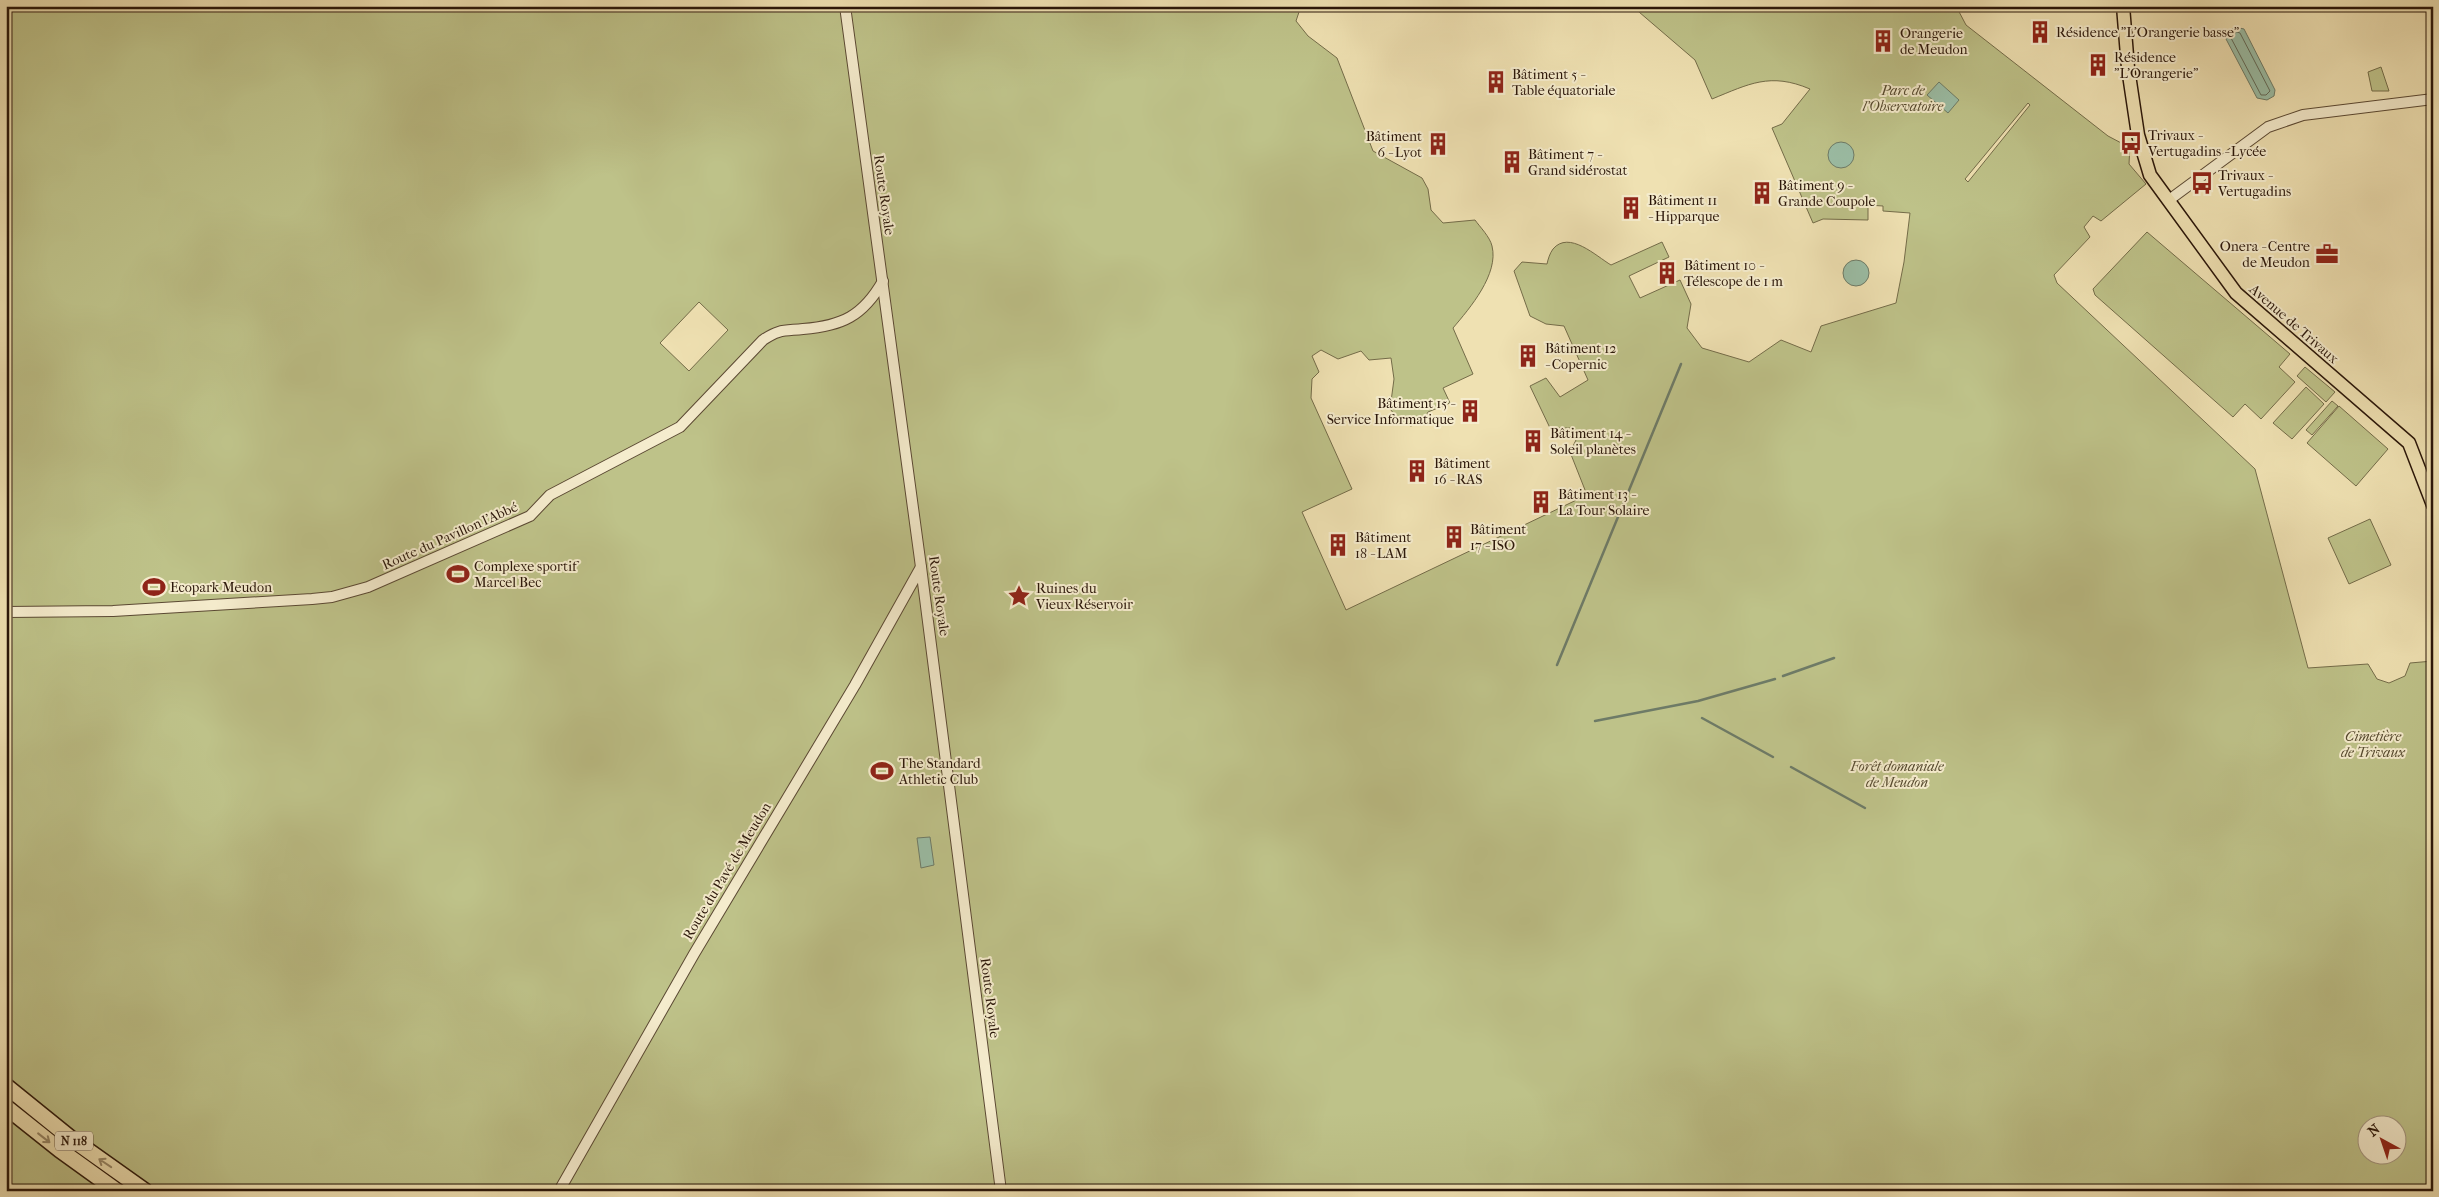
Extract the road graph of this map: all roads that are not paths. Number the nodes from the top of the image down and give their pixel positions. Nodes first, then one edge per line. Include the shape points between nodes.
1 (845, 6) edge
2 (2124, 6) edge
3 (2433, 99) edge
4 (2169, 200) junction
5 (883, 281) junction
6 (2433, 505) edge
7 (921, 567) junction
8 (6, 612) edge
9 (6, 1086) edge
10 (6, 1107) edge
11 (117, 1191) edge
12 (145, 1191) edge
13 (559, 1191) edge
14 (1001, 1191) edge

1 - 5 street, Route Royale
2 - 4 main road, Avenue de Trivaux via 2128,68 2138,135 2150,175
3 - 4 street via 2303,115 2268,127
4 - 6 main road, Avenue de Trivaux via 2236,293 2410,443
5 - 7 street, Route Royale
5 - 8 street, Route du Pavillon l'Abbé via 871,299 846,320 832,326 776,331 762,340 692,416 666,436 550,494 530,516 369,586 312,599 112,611
7 - 13 street, Route du Pavé de Meudon
7 - 14 street, Route Royale
12 -> 9 highway, N 118 via 69,1137
10 -> 11 highway, N 118

